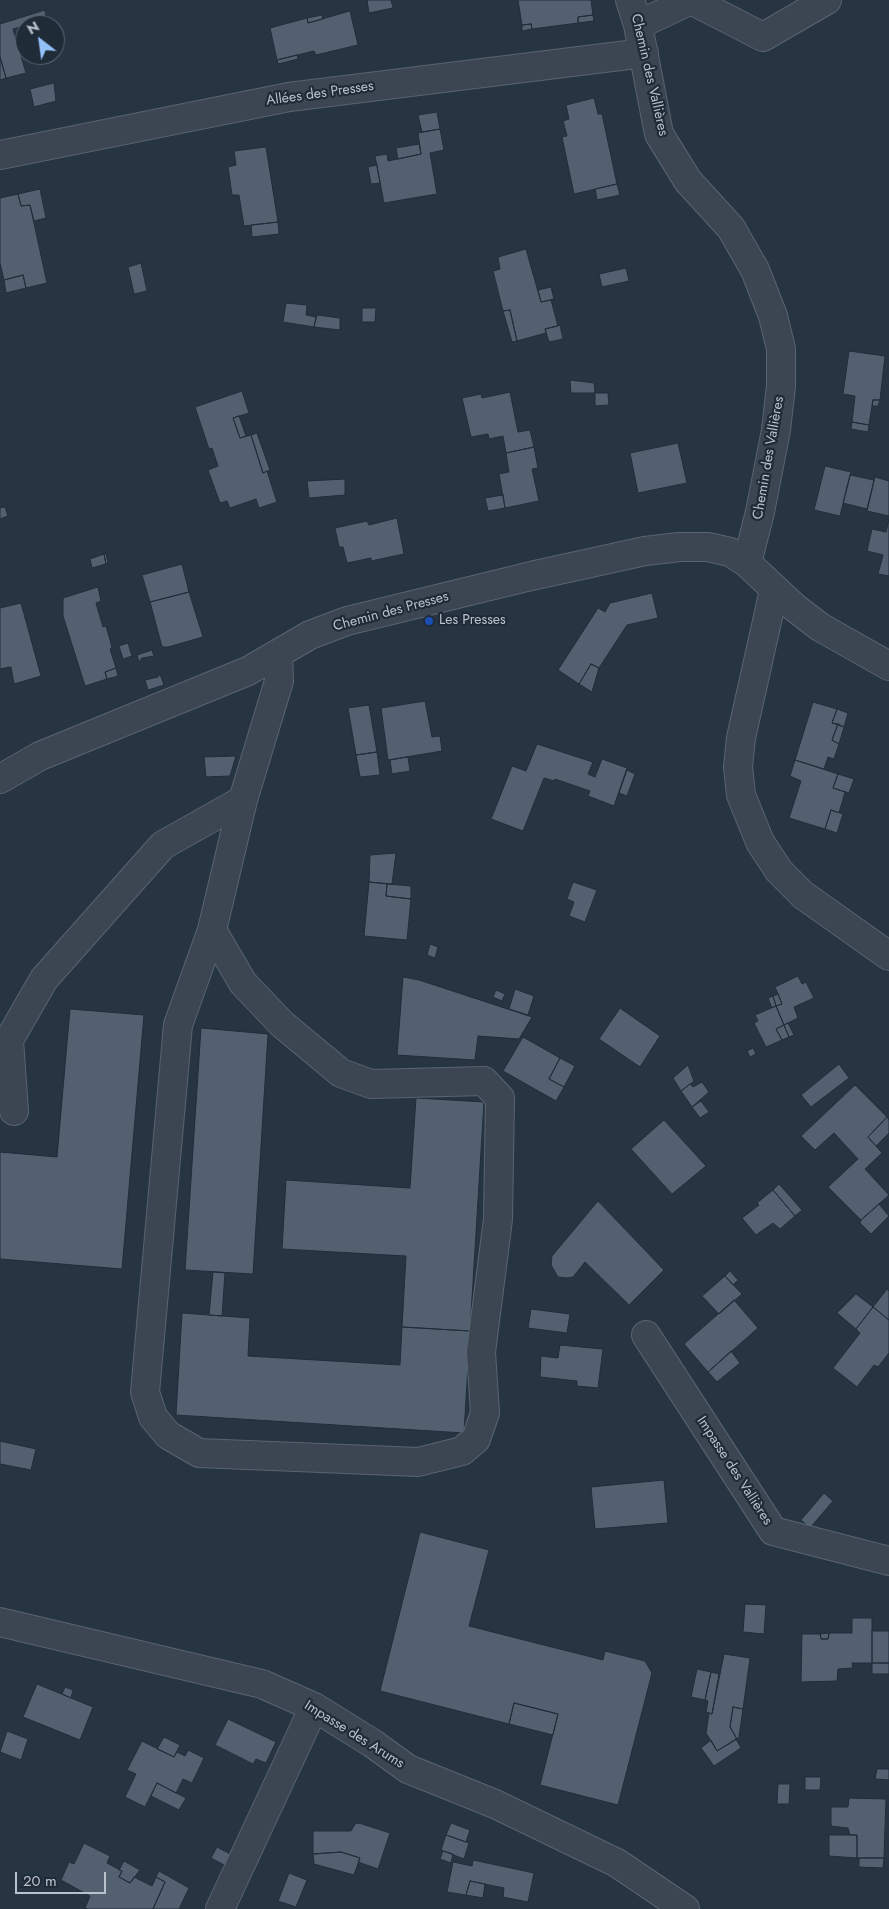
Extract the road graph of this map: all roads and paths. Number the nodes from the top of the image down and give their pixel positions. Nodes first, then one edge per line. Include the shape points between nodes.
1 (691, 0) edge
2 (827, 0) edge
3 (634, 13) edge
4 (644, 53) junction
5 (0, 155) edge
6 (747, 563) junction
7 (774, 590) junction
8 (278, 654) junction
9 (889, 666) edge
10 (0, 779) edge
11 (243, 800) junction
12 (212, 930) junction
13 (889, 956) edge
14 (14, 1111) dead end
15 (646, 1335) dead end
16 (889, 1560) edge
17 (0, 1622) edge
18 (314, 1707) junction
19 (220, 1909) edge
20 (684, 1909) edge

1 - 2 street via 763,37
1 - 3 street
3 - 4 street, Chemin des Vallières
4 - 5 street, Allées des Presses via 289,97
4 - 6 street, Chemin des Vallières via 659,134 688,181 731,228 755,270 773,316 781,350 776,430
6 - 7 street, Chemin des Presses
6 - 8 street, Chemin des Presses via 730,552 708,547 645,551 347,621 310,635
7 - 9 street, Chemin des Presses via 820,627
7 - 13 street via 742,738 738,767 741,795 760,842 779,871 803,895
8 - 10 street, Chemin des Presses via 248,671 40,756
8 - 11 street via 279,681
11 - 12 street
11 - 14 street via 163,845 44,979 9,1040
12 - 12 street via 178,1025 146,1392 153,1418 168,1435 199,1453 418,1462 462,1451 476,1439 485,1413 481,1352 498,1219 500,1098 484,1081 371,1084 341,1073 282,1024 243,983
15 - 16 street, Impasse des Vallières via 773,1531
17 - 18 street, Impasse des Arums via 262,1684
18 - 19 street
18 - 20 street, Impasse des Arums via 408,1769 495,1804 617,1863

